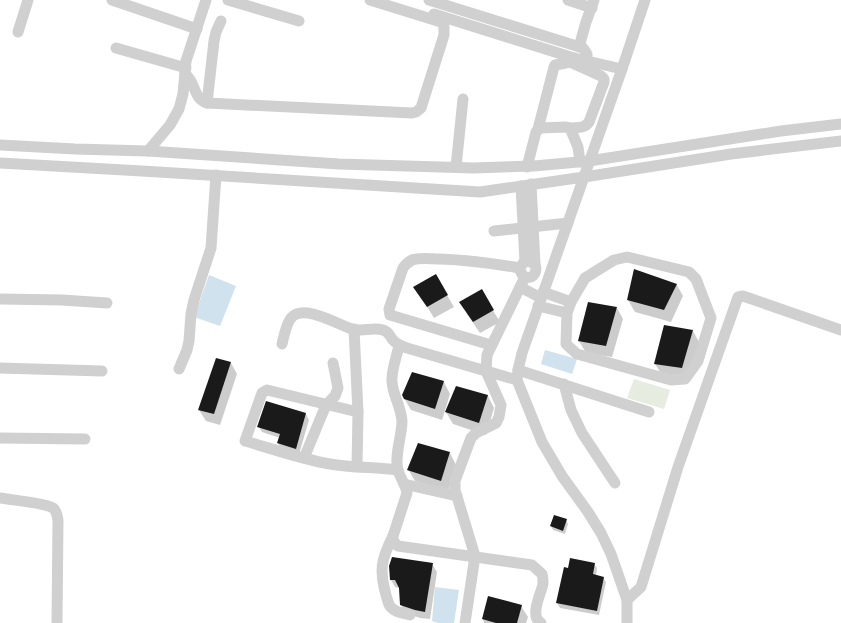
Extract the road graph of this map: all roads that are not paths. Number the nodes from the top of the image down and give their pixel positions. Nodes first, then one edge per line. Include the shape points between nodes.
1 (28, 0) edge
2 (206, 0) edge
3 (228, 0) edge
4 (370, 0) edge
5 (429, 0) edge
6 (568, 0) edge
7 (645, 0) edge
8 (116, 1) edge
9 (593, 4) edge
10 (428, 12) dead end
11 (221, 21) dead end
12 (299, 21) dead end
13 (197, 29) junction
14 (18, 32) dead end
15 (579, 47) junction
16 (116, 48) dead end
17 (570, 58) junction
18 (587, 61) junction
19 (622, 69) junction
20 (185, 71) junction
21 (463, 99) dead end
22 (206, 103) junction
23 (841, 124) edge
24 (570, 128) junction
25 (538, 129) junction
26 (841, 142) edge
27 (0, 145) edge
28 (148, 151) junction
29 (585, 162) junction
30 (0, 163) edge
31 (456, 167) junction
32 (527, 167) junction
33 (216, 175) junction
34 (584, 177) junction
35 (526, 185) junction
36 (568, 223) junction
37 (528, 227) junction
38 (494, 231) dead end
39 (525, 272) junction
40 (0, 299) edge
41 (541, 299) junction
42 (572, 302) junction
43 (107, 303) dead end
44 (567, 313) junction
45 (390, 315) junction
46 (354, 329) junction
47 (841, 330) edge
48 (390, 333) junction
49 (282, 344) dead end
50 (399, 345) junction
51 (491, 345) junction
52 (333, 363) dead end
53 (0, 368) edge
54 (179, 369) dead end
55 (102, 371) dead end
56 (486, 371) junction
57 (517, 375) junction
58 (564, 384) junction
59 (327, 404) junction
60 (358, 412) junction
61 (649, 412) dead end
62 (0, 438) edge
63 (85, 439) dead end
64 (304, 458) junction
65 (357, 467) junction
66 (398, 470) junction
67 (615, 483) dead end
68 (404, 484) junction
69 (457, 496) junction
70 (0, 498) edge
71 (393, 536) junction
72 (475, 556) junction
73 (627, 600) junction
74 (410, 614) dead end
75 (57, 623) edge
76 (465, 623) edge
77 (541, 623) edge
78 (627, 623) edge

1 - 14 street
2 - 13 street
3 - 12 street
4 - 22 street via 441,22 444,26 444,35 427,91 421,108 416,112
5 - 15 street
6 - 9 street
7 - 19 street
8 - 13 street
9 - 15 street
10 - 17 street
11 - 22 street via 214,41
13 - 20 street
15 - 17 street via 572,48
15 - 18 street via 585,50
16 - 20 street
17 - 18 street
17 - 24 street via 601,76 604,82 589,122 583,127
17 - 25 street via 554,67
18 - 19 street
19 - 29 street
20 - 22 street via 192,80 198,99
20 - 28 street via 184,94 179,109 170,125
21 - 31 street
23 - 29 street
24 - 25 street
24 - 29 street
25 - 32 street
26 - 34 street via 731,154
27 - 28 street
28 - 31 street via 339,164
29 - 32 street
29 - 34 street
30 - 33 street
31 - 32 street
33 - 35 street via 480,192
33 - 54 street via 211,248 190,314 189,341
34 - 35 street
34 - 36 street
35 - 37 street
36 - 37 street
36 - 41 street
37 - 38 street
37 - 39 street
39 - 41 street
39 - 45 street via 468,260 414,259 407,262 403,268 389,309
39 - 51 street
40 - 43 street
41 - 42 street
41 - 44 street
41 - 57 street
42 - 44 street
42 - 44 street via 585,278 614,260 627,257 689,272 696,279 711,318 698,361 685,379 671,380 577,354 566,344
45 - 48 street
45 - 51 street
46 - 48 street via 383,329
46 - 49 street via 315,314 296,314 289,321
46 - 60 street
47 - 73 street via 743,296 738,297 678,467 642,587
48 - 50 street
50 - 56 street
50 - 66 street via 392,375 402,418
51 - 56 street via 487,355
52 - 59 street via 338,388
53 - 55 street
56 - 57 street
56 - 69 street via 500,405 499,417 496,423 471,438 455,481
57 - 58 street
57 - 73 street via 542,442 601,533
58 - 61 street
58 - 67 street via 571,410 582,433
59 - 60 street
59 - 64 street
59 - 64 street via 266,390 262,393 246,441
60 - 65 street
62 - 63 street
64 - 65 street
65 - 66 street
66 - 68 street
68 - 69 street
68 - 71 street via 406,497
69 - 72 street
70 - 75 street via 54,508 57,513
71 - 72 street via 393,541 398,546
71 - 74 street via 384,554 383,584 391,608
72 - 76 street
72 - 77 street via 532,565 539,570 543,582 536,617
73 - 78 street

